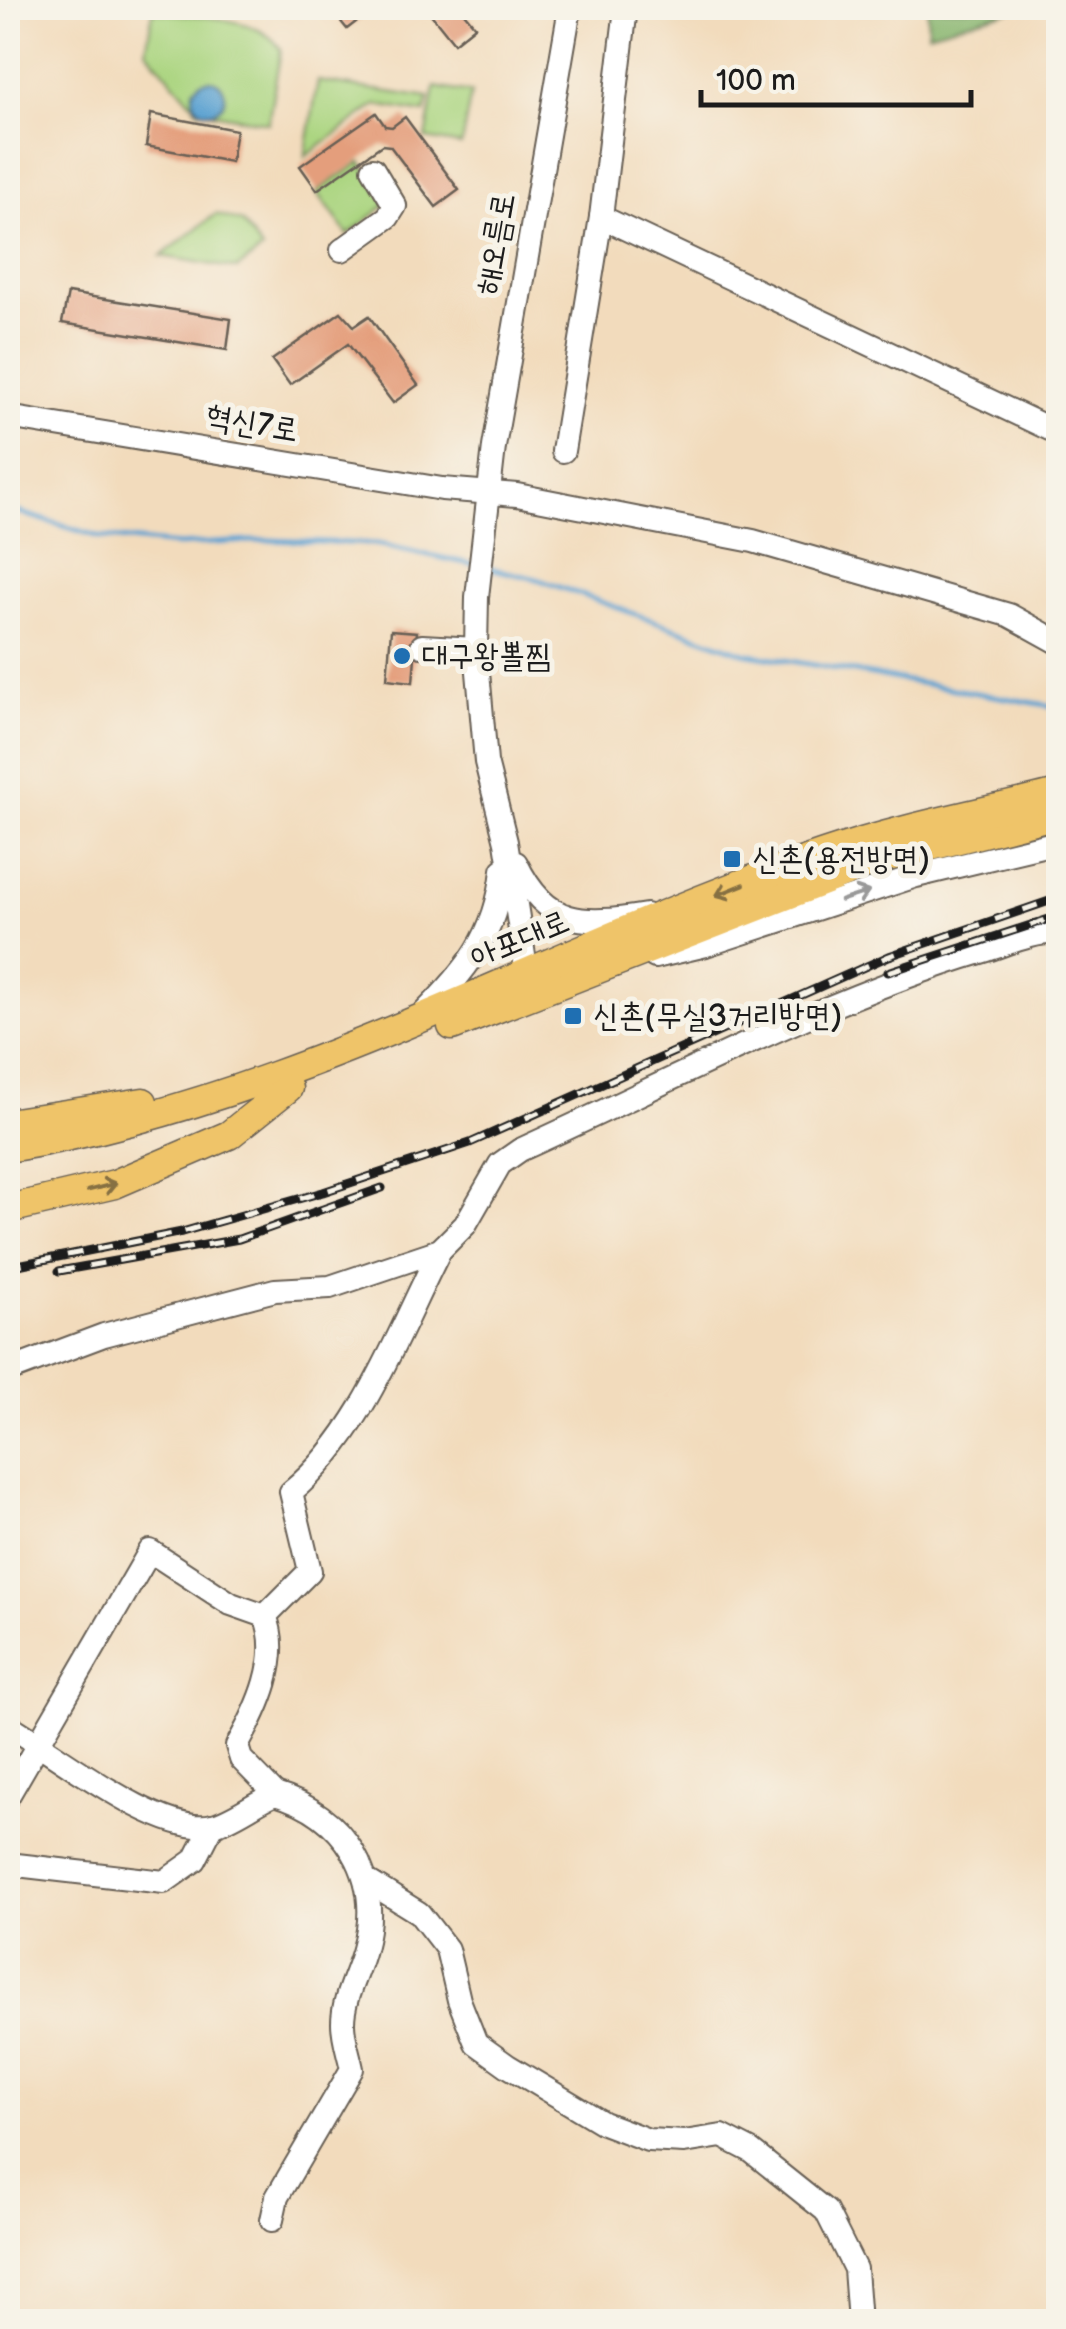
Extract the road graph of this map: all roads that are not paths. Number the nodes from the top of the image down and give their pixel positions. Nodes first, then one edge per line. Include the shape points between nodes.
1 (570, 8) edge
2 (626, 8) edge
3 (372, 169) dead end
4 (601, 217) junction
5 (342, 250) dead end
6 (8, 417) edge
7 (1058, 433) edge
8 (563, 451) dead end
9 (487, 491) junction
10 (1058, 642) edge
11 (422, 646) dead end
12 (476, 649) junction
13 (1058, 784) edge
14 (1058, 794) edge
15 (1058, 814) edge
16 (908, 830) junction
17 (506, 842) junction
18 (1058, 842) edge
19 (687, 908) junction
20 (1058, 933) edge
21 (593, 971) junction
22 (529, 986) junction
23 (410, 1024) junction
24 (285, 1082) junction
25 (8, 1122) edge
26 (8, 1148) edge
27 (8, 1165) edge
28 (8, 1209) edge
29 (440, 1250) junction
30 (8, 1371) edge
31 (266, 1616) junction
32 (8, 1725) edge
33 (41, 1744) junction
34 (275, 1794) junction
35 (8, 1796) edge
36 (213, 1825) junction
37 (8, 1864) edge
38 (366, 1880) junction
39 (272, 2220) dead end
40 (859, 2322) edge

1 - 9 street, 해오름로
2 - 4 street
3 - 5 street via 395,206
4 - 7 street
4 - 8 street
6 - 9 street, 혁신7로
9 - 10 street, 혁신7로 via 753,541 1009,616
9 - 12 street, 해오름로
11 - 12 street
12 - 17 street, 해오름로 via 486,762
13 - 16 street
14 - 16 main road, 아포대로
15 - 21 main road, 아포대로 via 880,858
16 -> 19 main road, 아포대로
17 - 19 street via 538,901 571,919
17 - 22 street
17 - 23 street via 499,908 490,928 454,982
21 -> 18 street via 706,946 916,876
19 - 22 main road, 아포대로
20 - 29 street via 910,976 520,1150 500,1164 465,1226
21 - 22 main road, 아포대로
22 - 23 main road, 아포대로
22 - 24 main road, 아포대로
23 - 24 main road, 아포대로
24 - 25 main road
24 - 26 main road, 아포대로
24 - 27 main road, 아포대로 via 192,1123
28 -> 24 main road via 116,1184 229,1135
29 - 30 street via 330,1286 275,1290 104,1335
29 - 31 street via 350,1426 318,1470 290,1492 310,1571
31 - 33 street via 231,1604 150,1551
31 - 34 street via 274,1636 262,1698 237,1746 241,1760
32 - 33 street
33 - 35 street
33 - 36 street via 146,1810 187,1825
34 - 36 street
34 - 38 street via 310,1804 356,1854
36 - 37 street via 196,1860 164,1882
38 - 39 street via 366,1945 343,2023 352,2069 277,2198
38 - 40 street via 418,1913 447,1949 476,2042 508,2066 603,2123 648,2140 722,2136 751,2150 826,2211 855,2269

